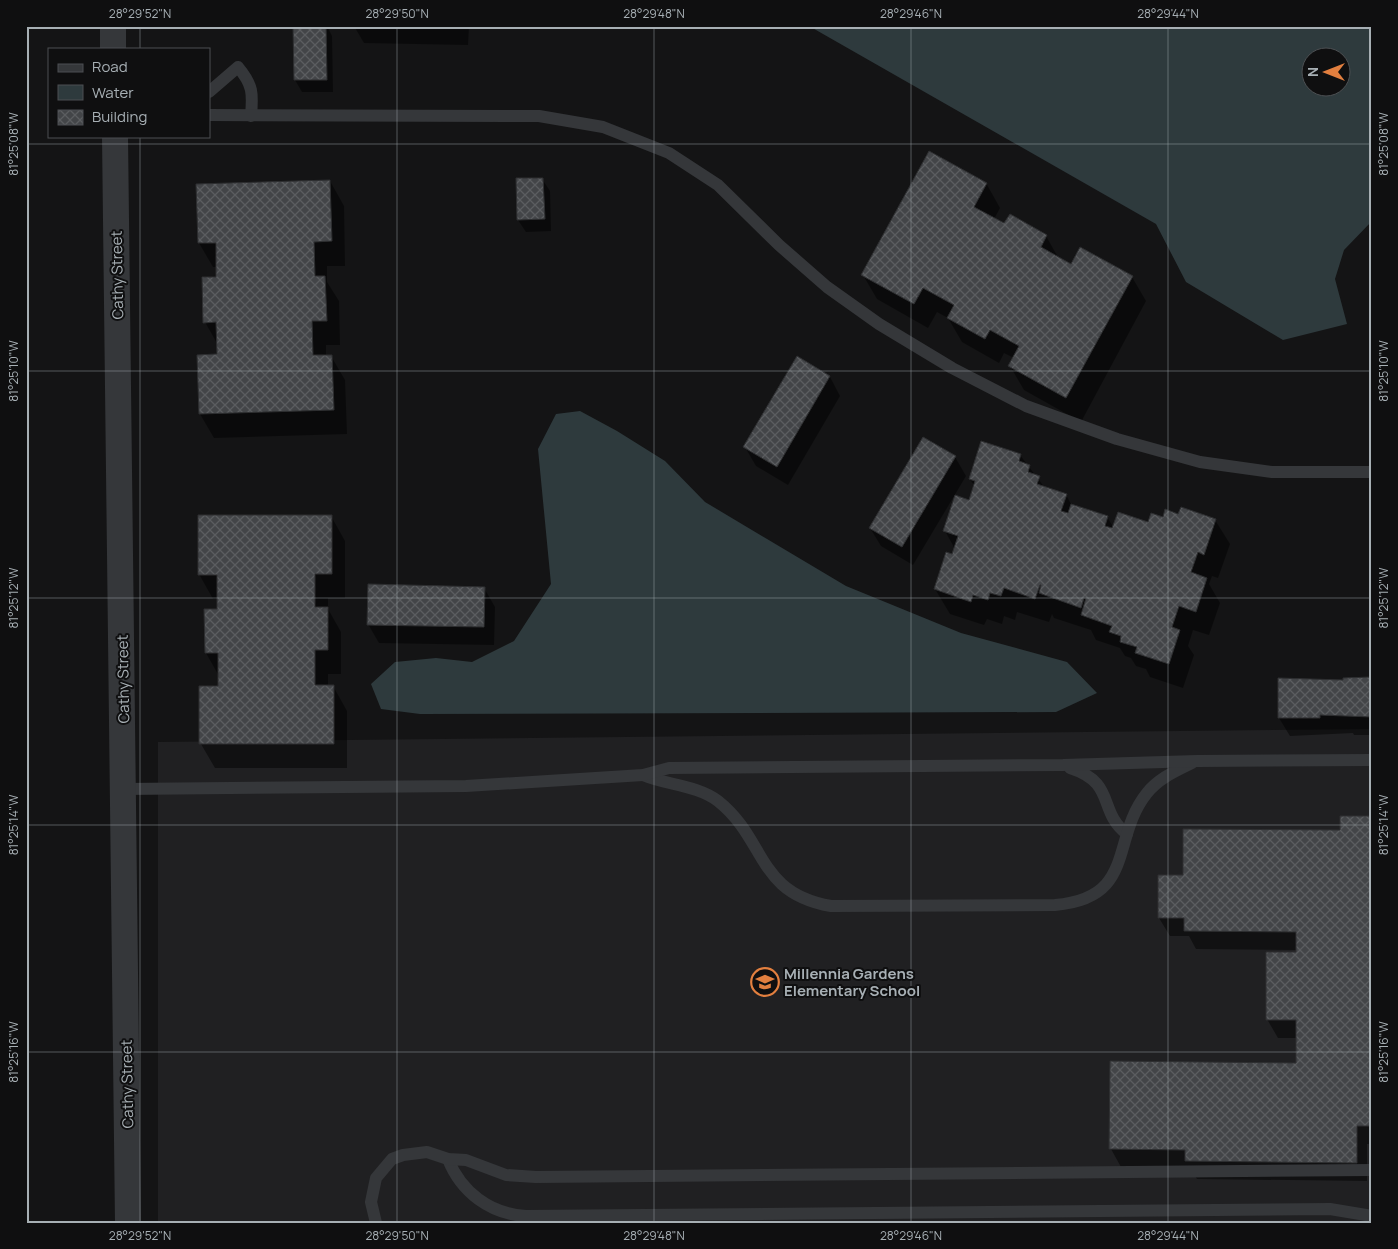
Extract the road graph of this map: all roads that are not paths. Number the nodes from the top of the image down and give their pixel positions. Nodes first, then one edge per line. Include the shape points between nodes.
1 (113, 26) edge
2 (113, 48) edge
3 (210, 91) edge
4 (210, 115) edge
5 (251, 116) junction
6 (114, 138) edge
7 (1372, 472) edge
8 (1372, 760) edge
9 (1197, 761) junction
10 (1063, 765) junction
11 (643, 775) junction
12 (124, 789) junction
13 (1127, 834) junction
14 (448, 1159) junction
15 (1372, 1170) edge
16 (1372, 1216) edge
17 (128, 1223) edge
18 (376, 1223) edge

1 - 2 street
3 - 5 lane via 238,67 248,80 252,94
4 - 5 lane
5 - 7 lane via 539,116 603,126 668,153 718,185 827,287 879,324 952,368 1026,406 1117,439 1200,462 1272,472
6 - 12 street, Cathy Street
8 - 9 lane
9 - 10 lane
9 - 13 lane via 1159,780 1147,792
10 - 11 lane via 668,768
10 - 13 lane via 1091,777 1101,787 1113,819
11 - 12 lane via 466,786
11 - 13 lane via 716,799 739,823 767,870 780,885 795,895 831,906 1071,904 1106,886 1120,863
12 - 17 street, Cathy Street
14 - 15 lane via 466,1160 506,1175 536,1177
14 - 16 lane via 456,1178 475,1197 513,1216 1330,1209
14 - 18 lane via 428,1152 416,1152 392,1160 380,1173 372,1190 370,1202

